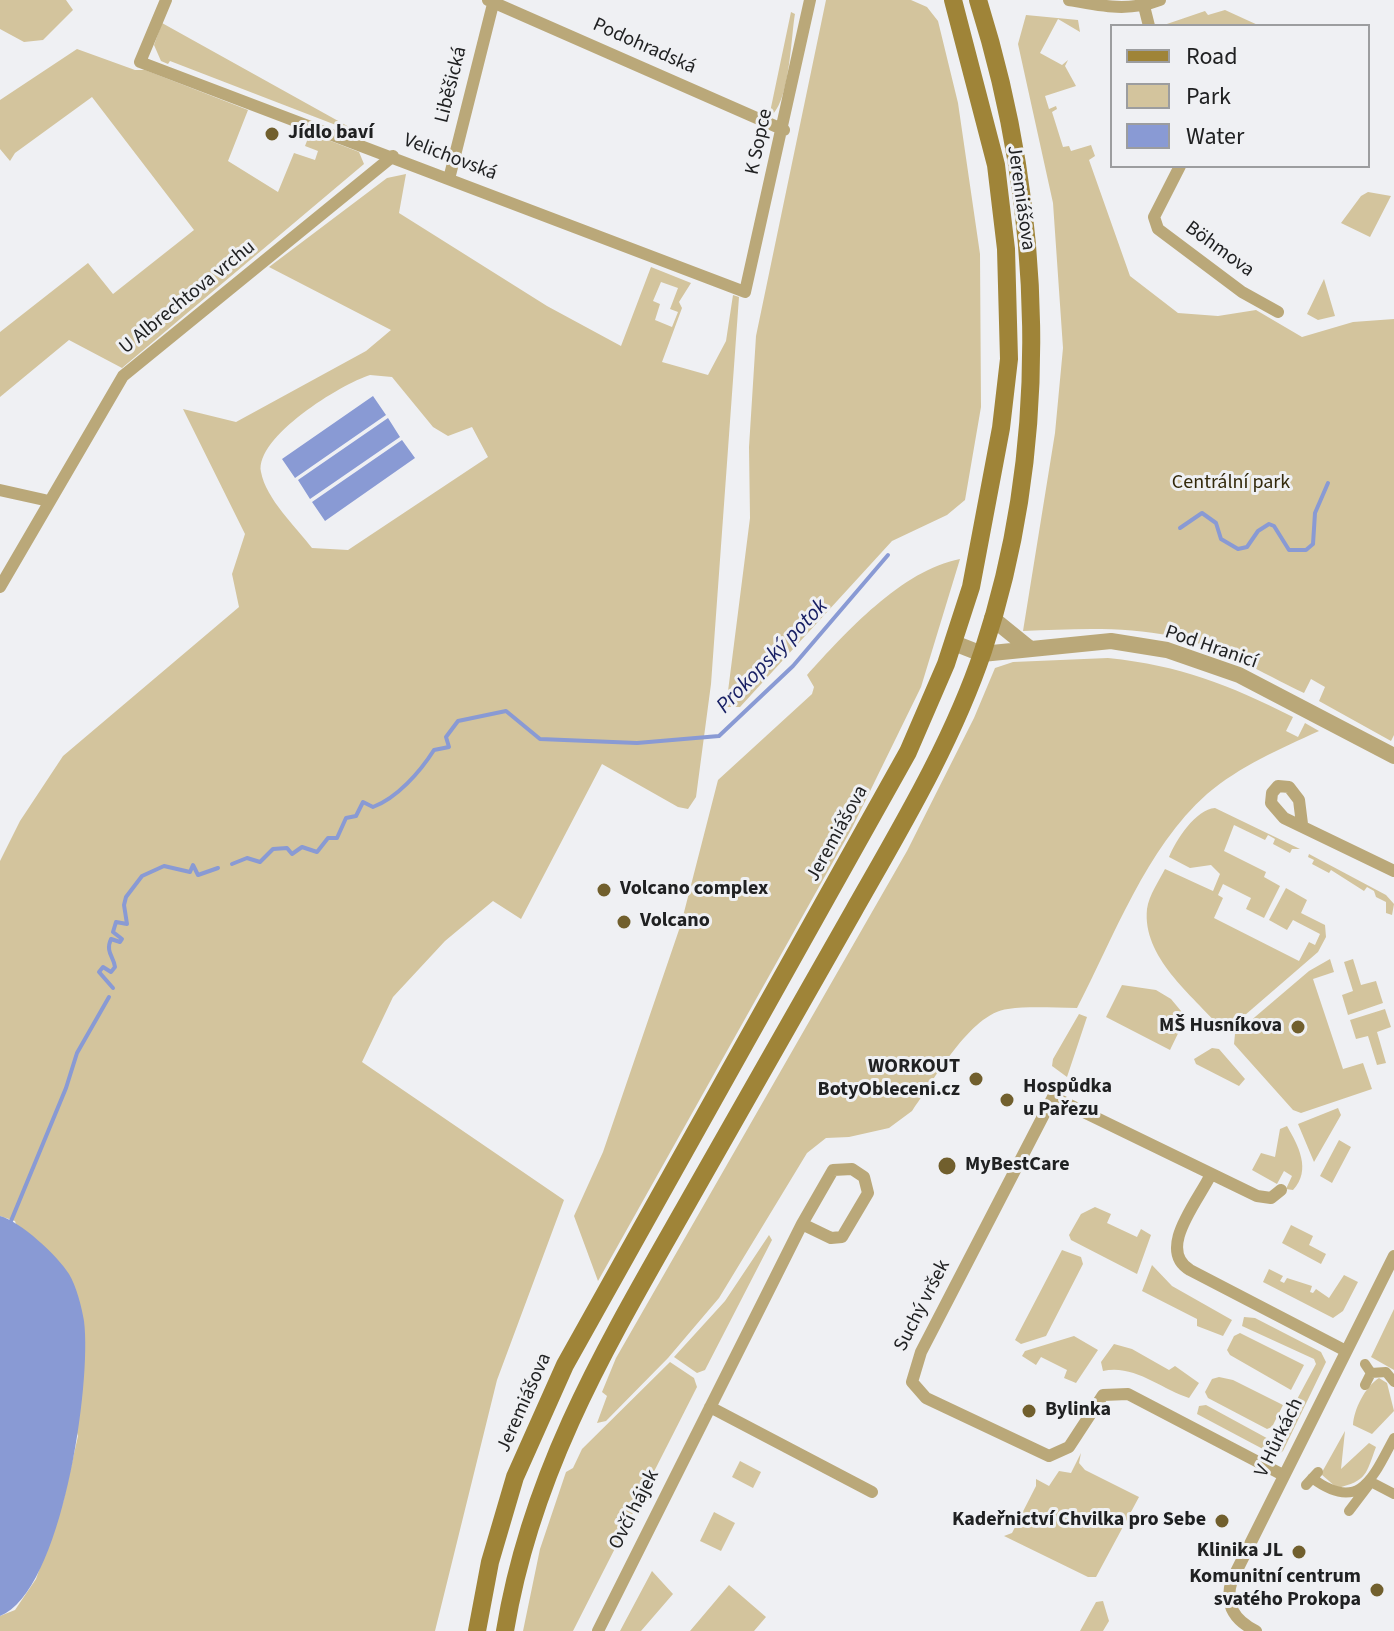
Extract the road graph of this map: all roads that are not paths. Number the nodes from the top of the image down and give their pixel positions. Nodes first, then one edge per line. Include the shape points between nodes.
1 (166, 0) edge
2 (810, 0) edge
3 (953, 0) edge
4 (978, 0) edge
5 (1069, 0) edge
6 (1160, 0) edge
7 (492, 1) edge
8 (1144, 3) edge
9 (1149, 24) edge
10 (784, 130) junction
11 (393, 156) junction
12 (1179, 168) edge
13 (449, 179) junction
14 (745, 292) joint
15 (1278, 312) dead end
16 (0, 490) edge
17 (49, 501) junction
18 (0, 587) edge
19 (992, 618) junction
20 (954, 643) junction
21 (1029, 648) junction
22 (982, 654) junction
23 (1394, 756) edge
24 (1302, 824) dead end
25 (1394, 871) edge
26 (1210, 1176) junction
27 (1281, 1190) dead end
28 (802, 1224) junction
29 (1394, 1256) edge
30 (1346, 1351) junction
31 (1394, 1382) edge
32 (1365, 1385) dead end
33 (710, 1407) junction
34 (1394, 1438) edge
35 (1377, 1444) dead end
36 (1388, 1449) junction
37 (1283, 1475) junction
38 (1312, 1479) dead end
39 (1371, 1482) junction
40 (872, 1492) dead end
41 (1394, 1494) edge
42 (1349, 1511) dead end
43 (477, 1631) edge
44 (505, 1631) edge
45 (598, 1631) edge
46 (1256, 1631) edge

1 - 11 street, Velichovská via 140,62
2 - 10 street, K Sopce
3 - 20 main road, Jeremiášova via 990,136 1004,220 1009,346 1001,428 971,587
4 - 19 main road, Jeremiášova via 1022,203 1032,361 1028,434
5 - 8 street via 1111,8
6 - 8 street
7 - 10 street, Podohradská
7 - 13 street, Liběšická
8 - 9 street
10 - 14 street, K Sopce
11 - 13 street, Velichovská
11 - 17 street, U Albrechtova vrchu via 123,376
12 - 15 street, Böhmova via 1154,217 1158,229 1242,292
13 - 14 street, Velichovská
16 - 17 street
17 - 18 street, U Albrechtova vrchu
19 - 21 street
19 - 22 main road, Jeremiášova
20 - 22 street, Pod Hranicí
20 - 43 main road, Jeremiášova via 908,752 541,1413 502,1520
21 - 22 street, Pod Hranicí
21 - 23 street, Pod Hranicí via 1111,641 1167,650 1239,675
22 - 44 main road, Jeremiášova via 885,856 584,1389 530,1523
24 - 25 street
26 - 27 street, Suchý vršek via 1263,1198
26 - 30 street via 1177,1239 1179,1260
26 - 37 street, Suchý vršek via 1053,1097 921,1352 912,1382 926,1398 1049,1456 1069,1447 1103,1395 1128,1394
28 - 28 street, Ovčí hájek via 833,1170 846,1168 864,1177 868,1193 842,1237 831,1238
28 - 33 street, Ovčí hájek
29 - 30 street, V Hůrkách
30 - 37 street, V Hůrkách
31 - 32 street via 1386,1372 1368,1369
33 - 40 street
33 - 45 street, Ovčí hájek
34 - 36 street
35 - 36 street
36 - 39 street
37 - 46 street, V Hůrkách via 1229,1589 1233,1612
38 - 39 street via 1329,1491 1350,1494
39 - 41 street
39 - 42 street

